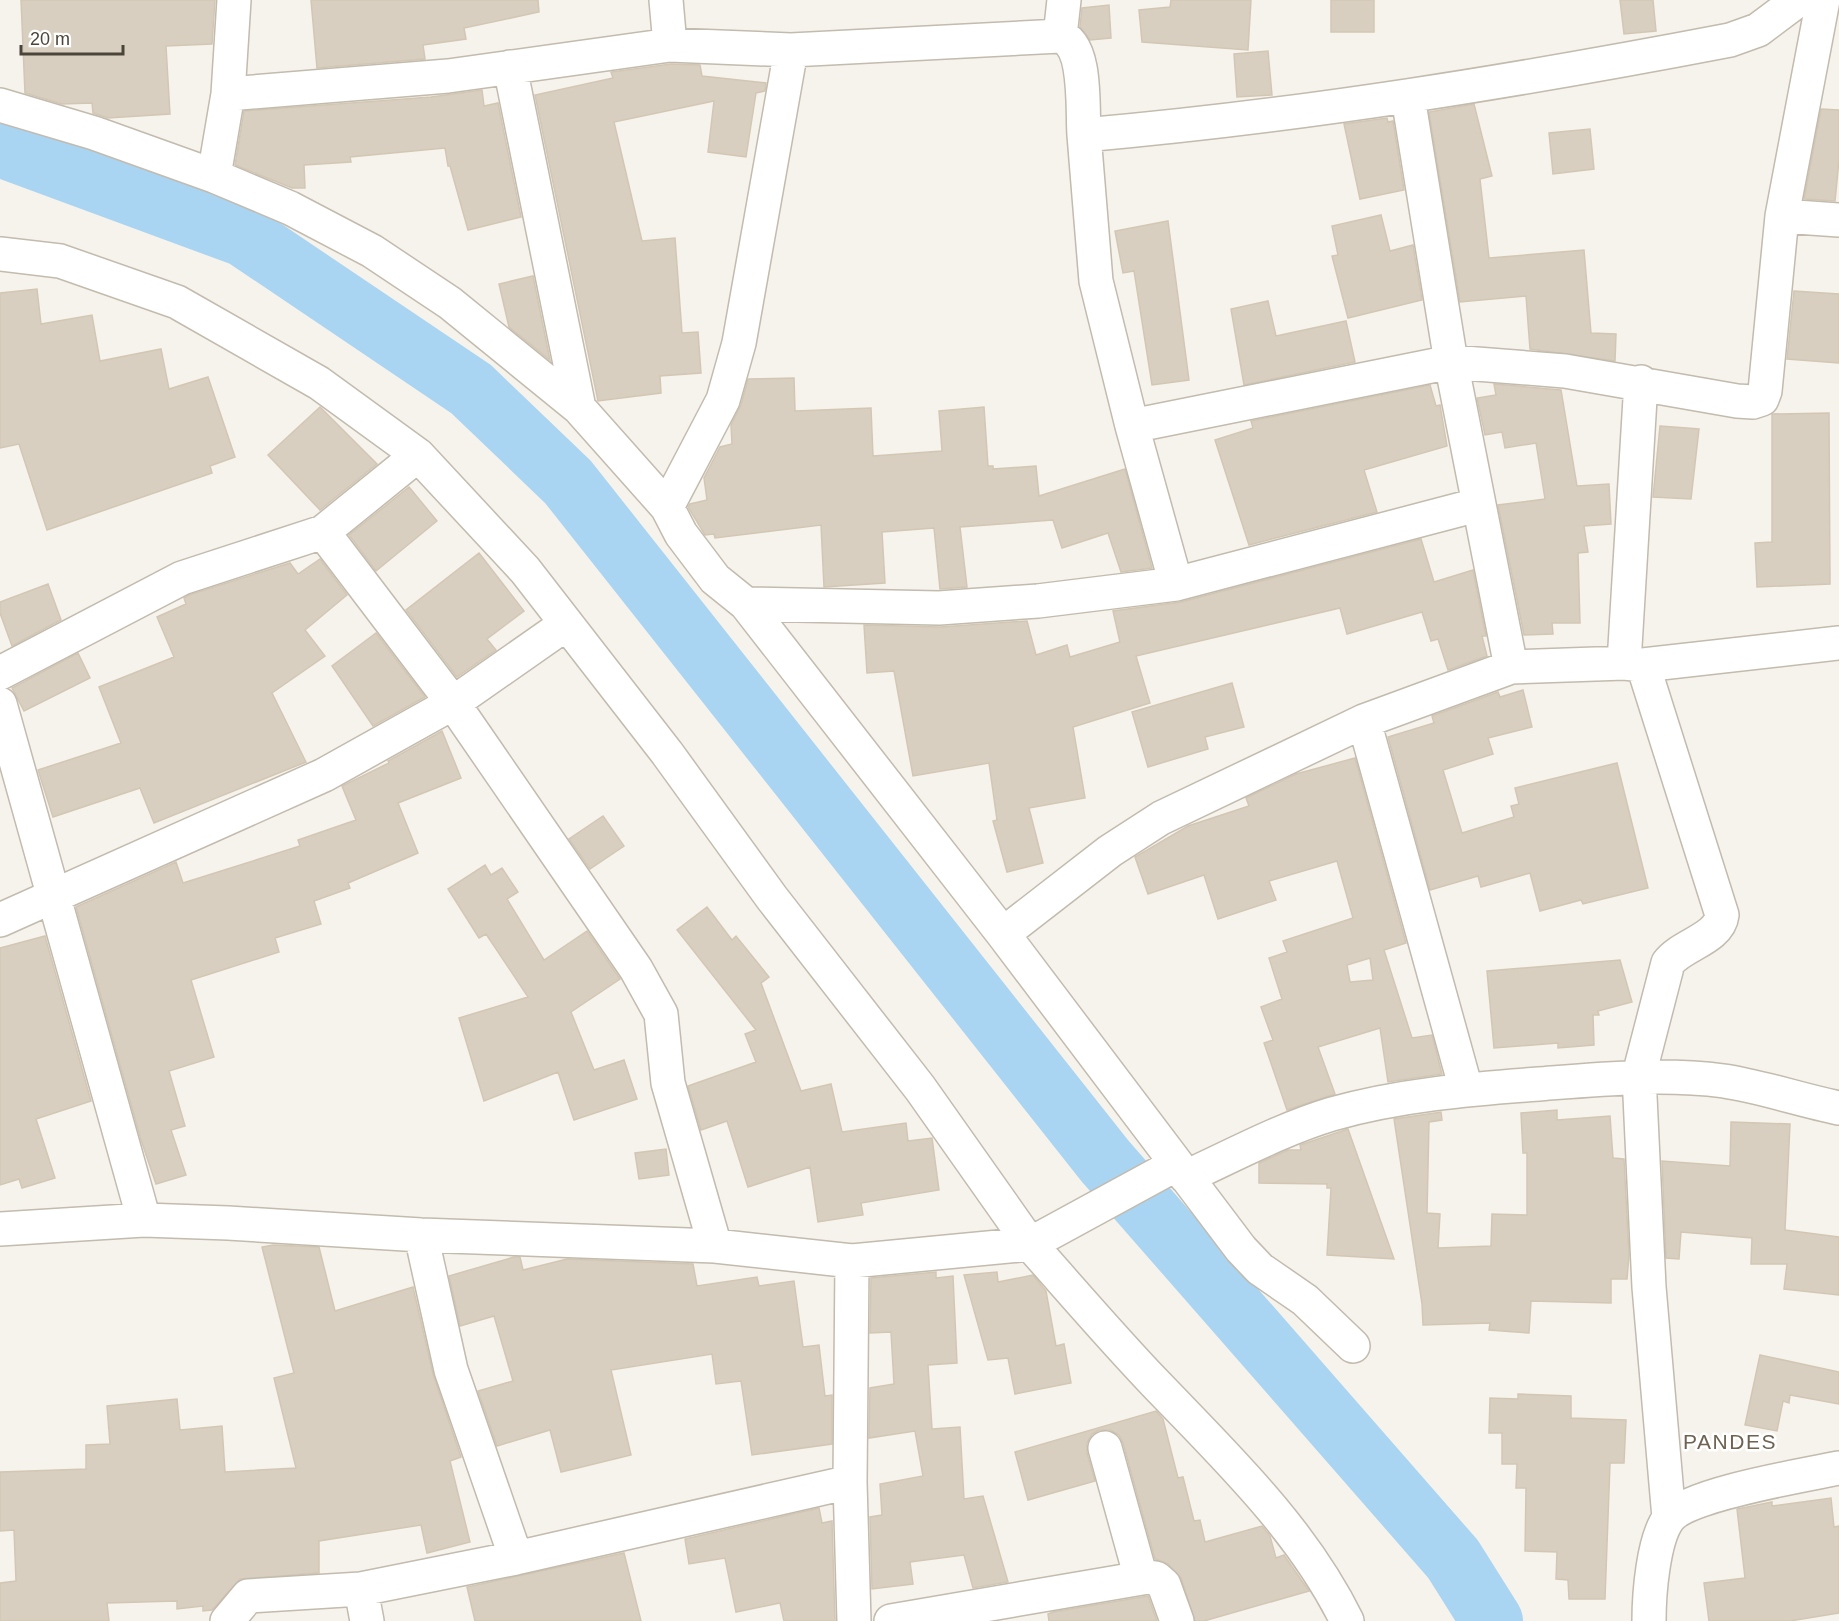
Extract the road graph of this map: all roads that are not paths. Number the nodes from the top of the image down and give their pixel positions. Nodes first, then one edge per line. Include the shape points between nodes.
1 (234, 0) edge
2 (666, 0) edge
3 (1064, 0) edge
4 (1798, 0) edge
5 (1823, 0) edge
6 (1059, 36) junction
7 (670, 45) junction
8 (791, 50) junction
9 (510, 67) junction
10 (228, 94) junction
11 (1408, 97) junction
12 (0, 105) edge
13 (1084, 135) junction
14 (214, 176) junction
15 (1782, 216) junction
16 (1839, 220) edge
17 (0, 254) edge
18 (1451, 362) junction
19 (1641, 382) junction
20 (579, 408) junction
21 (1132, 426) junction
22 (418, 455) junction
23 (1477, 505) junction
24 (667, 507) junction
25 (323, 532) junction
26 (1176, 584) junction
27 (746, 604) junction
28 (566, 624) junction
29 (1839, 642) edge
30 (1634, 664) junction
31 (1511, 667) junction
32 (0, 673) edge
33 (453, 703) junction
34 (0, 704) edge
35 (1364, 721) junction
36 (53, 897) junction
37 (0, 920) edge
38 (1003, 934) junction
39 (1639, 1076) junction
40 (1466, 1089) junction
41 (1839, 1108) edge
42 (1177, 1170) junction
43 (144, 1220) junction
44 (0, 1229) edge
45 (421, 1234) junction
46 (1030, 1244) junction
47 (715, 1246) junction
48 (852, 1261) junction
49 (1353, 1346) dead end
50 (1105, 1448) dead end
51 (1839, 1468) edge
52 (850, 1482) junction
53 (1670, 1518) junction
54 (516, 1558) junction
55 (1141, 1578) junction
56 (361, 1589) junction
57 (227, 1621) edge
58 (367, 1621) edge
59 (854, 1621) edge
60 (891, 1621) edge
61 (1177, 1621) edge
62 (1347, 1621) edge
63 (1649, 1621) edge

1 - 10 street
2 - 7 street
3 - 6 street
4 - 11 street via 1743,37
5 - 15 street
6 - 8 street
6 - 13 street via 1073,43 1078,57
7 - 8 street
7 - 9 street
8 - 24 street via 739,343 723,400
9 - 10 street via 448,76
9 - 20 street
10 - 14 street
11 - 13 street
11 - 18 street
12 - 14 street via 94,133
13 - 21 street via 1096,281
14 - 20 street via 290,208 372,251 450,303
15 - 16 street
15 - 19 street via 1762,399 1737,401
17 - 22 street via 60,261 177,302 319,383
18 - 19 street via 1535,367
18 - 21 street
18 - 23 street
19 - 30 street
20 - 24 street
21 - 26 street
22 - 25 street
22 - 28 street via 492,531
23 - 26 street
23 - 31 street
24 - 27 street via 681,534 715,579
25 - 32 street via 182,578
25 - 33 street
26 - 27 street via 1038,601 939,608
27 - 38 street
28 - 33 street
28 - 46 street via 920,1088
29 - 30 street
30 - 31 street
30 - 39 street via 1722,915 1717,927 1668,963
31 - 35 street
33 - 36 street via 324,775
33 - 47 street via 636,969 658,1007 668,1083
34 - 36 street
35 - 38 street via 1161,818 1110,851
35 - 40 street
36 - 37 street
36 - 43 street
38 - 42 street
39 - 40 street
39 - 41 street via 1725,1081
39 - 53 street via 1649,1287
40 - 42 street via 1367,1105 1331,1115
42 - 46 street
42 - 49 street via 1241,1250 1260,1269 1305,1300
43 - 44 street
43 - 45 street
45 - 47 street
45 - 54 street via 452,1370
46 - 48 street
46 - 62 street via 1125,1352 1238,1470 1308,1554
47 - 48 street
48 - 52 street
50 - 55 street
51 - 53 street via 1732,1492 1687,1506
52 - 54 street
52 - 59 street
53 - 63 street via 1657,1552
54 - 56 street
55 - 60 street
55 - 61 street via 1160,1580
56 - 57 street via 248,1596
56 - 58 street

